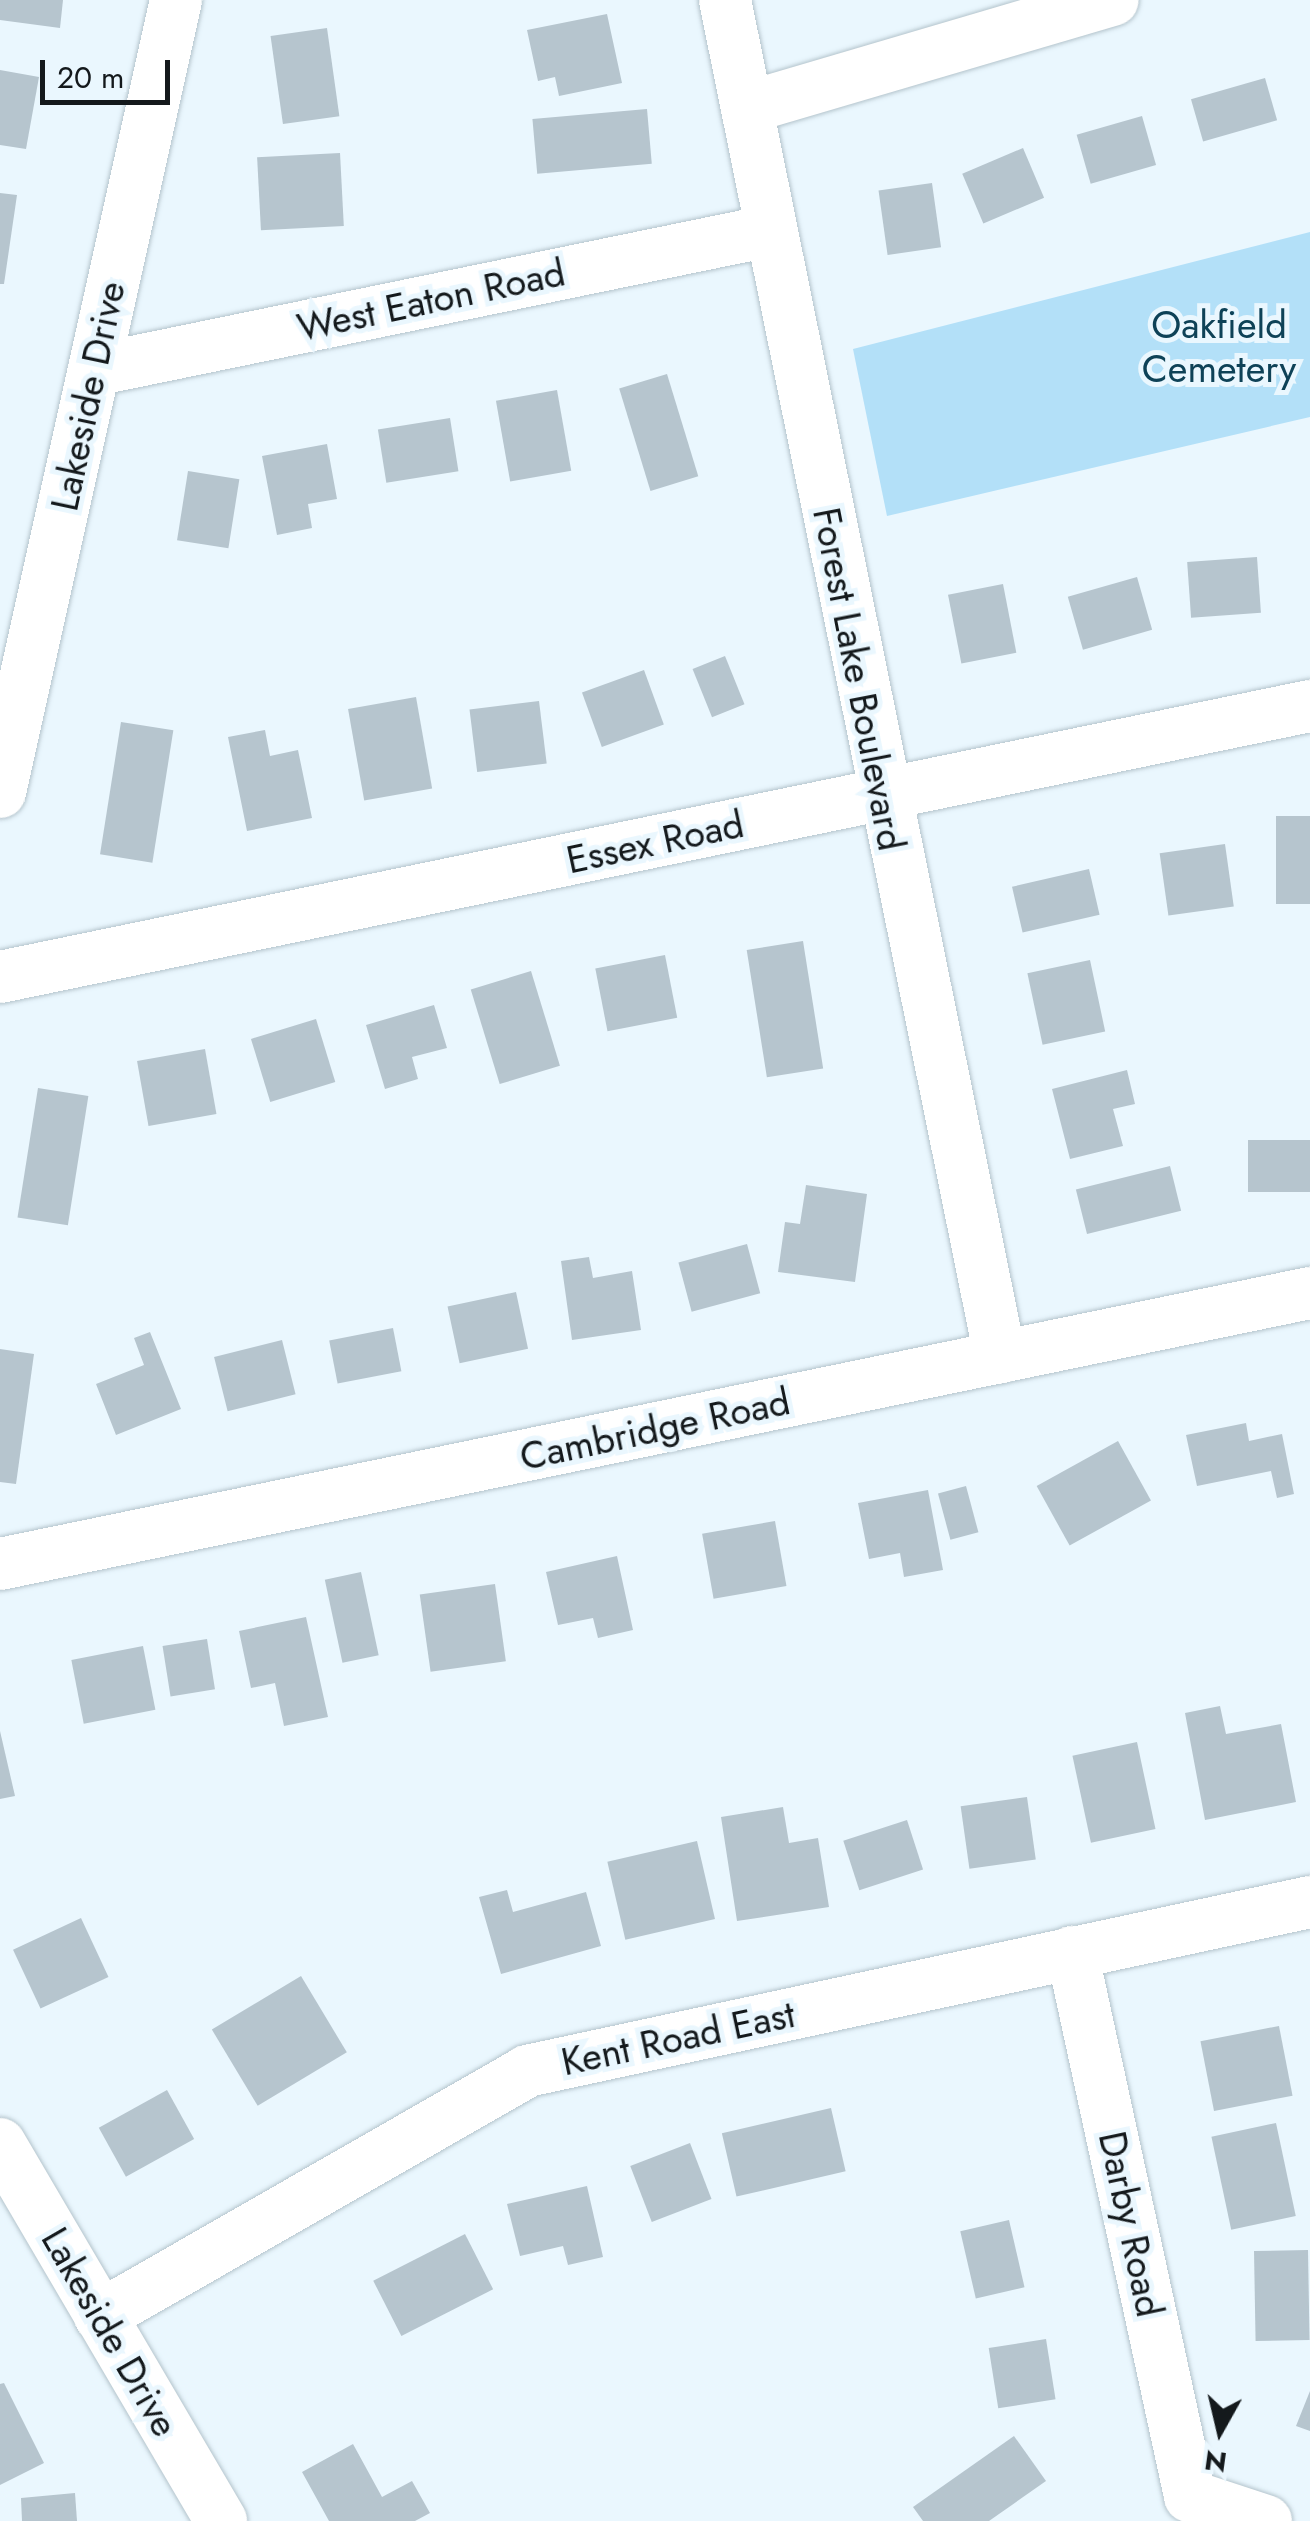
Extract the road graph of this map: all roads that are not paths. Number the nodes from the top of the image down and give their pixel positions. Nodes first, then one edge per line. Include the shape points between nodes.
1 (176, 0) edge
2 (726, 0) edge
3 (1113, 0) edge
4 (749, 107) junction
5 (768, 231) junction
6 (94, 370) junction
7 (1310, 706) edge
8 (0, 792) edge
9 (882, 795) junction
10 (0, 977) edge
11 (1310, 1293) edge
12 (1000, 1357) junction
13 (0, 1564) edge
14 (1310, 1902) edge
15 (1072, 1952) junction
16 (0, 2144) edge
17 (100, 2316) junction
18 (1176, 2508) edge
19 (220, 2521) edge
20 (1266, 2521) edge

1 - 6 street, Lakeside Drive
2 - 4 street, Forest Lake Boulevard
3 - 4 street
4 - 5 street, Forest Lake Boulevard
5 - 6 street, West Eaton Road
5 - 9 street, Forest Lake Boulevard
6 - 8 street, Lakeside Drive
7 - 9 street, Essex Road
9 - 10 street, Essex Road
9 - 12 street, Forest Lake Boulevard
11 - 12 street, Cambridge Road
12 - 13 street, Cambridge Road
14 - 15 street, Kent Road East
15 - 17 street, Kent Road East via 527,2071
15 - 18 street, Darby Road
16 - 17 street, Lakeside Drive
17 - 19 street, Lakeside Drive
18 - 20 street

